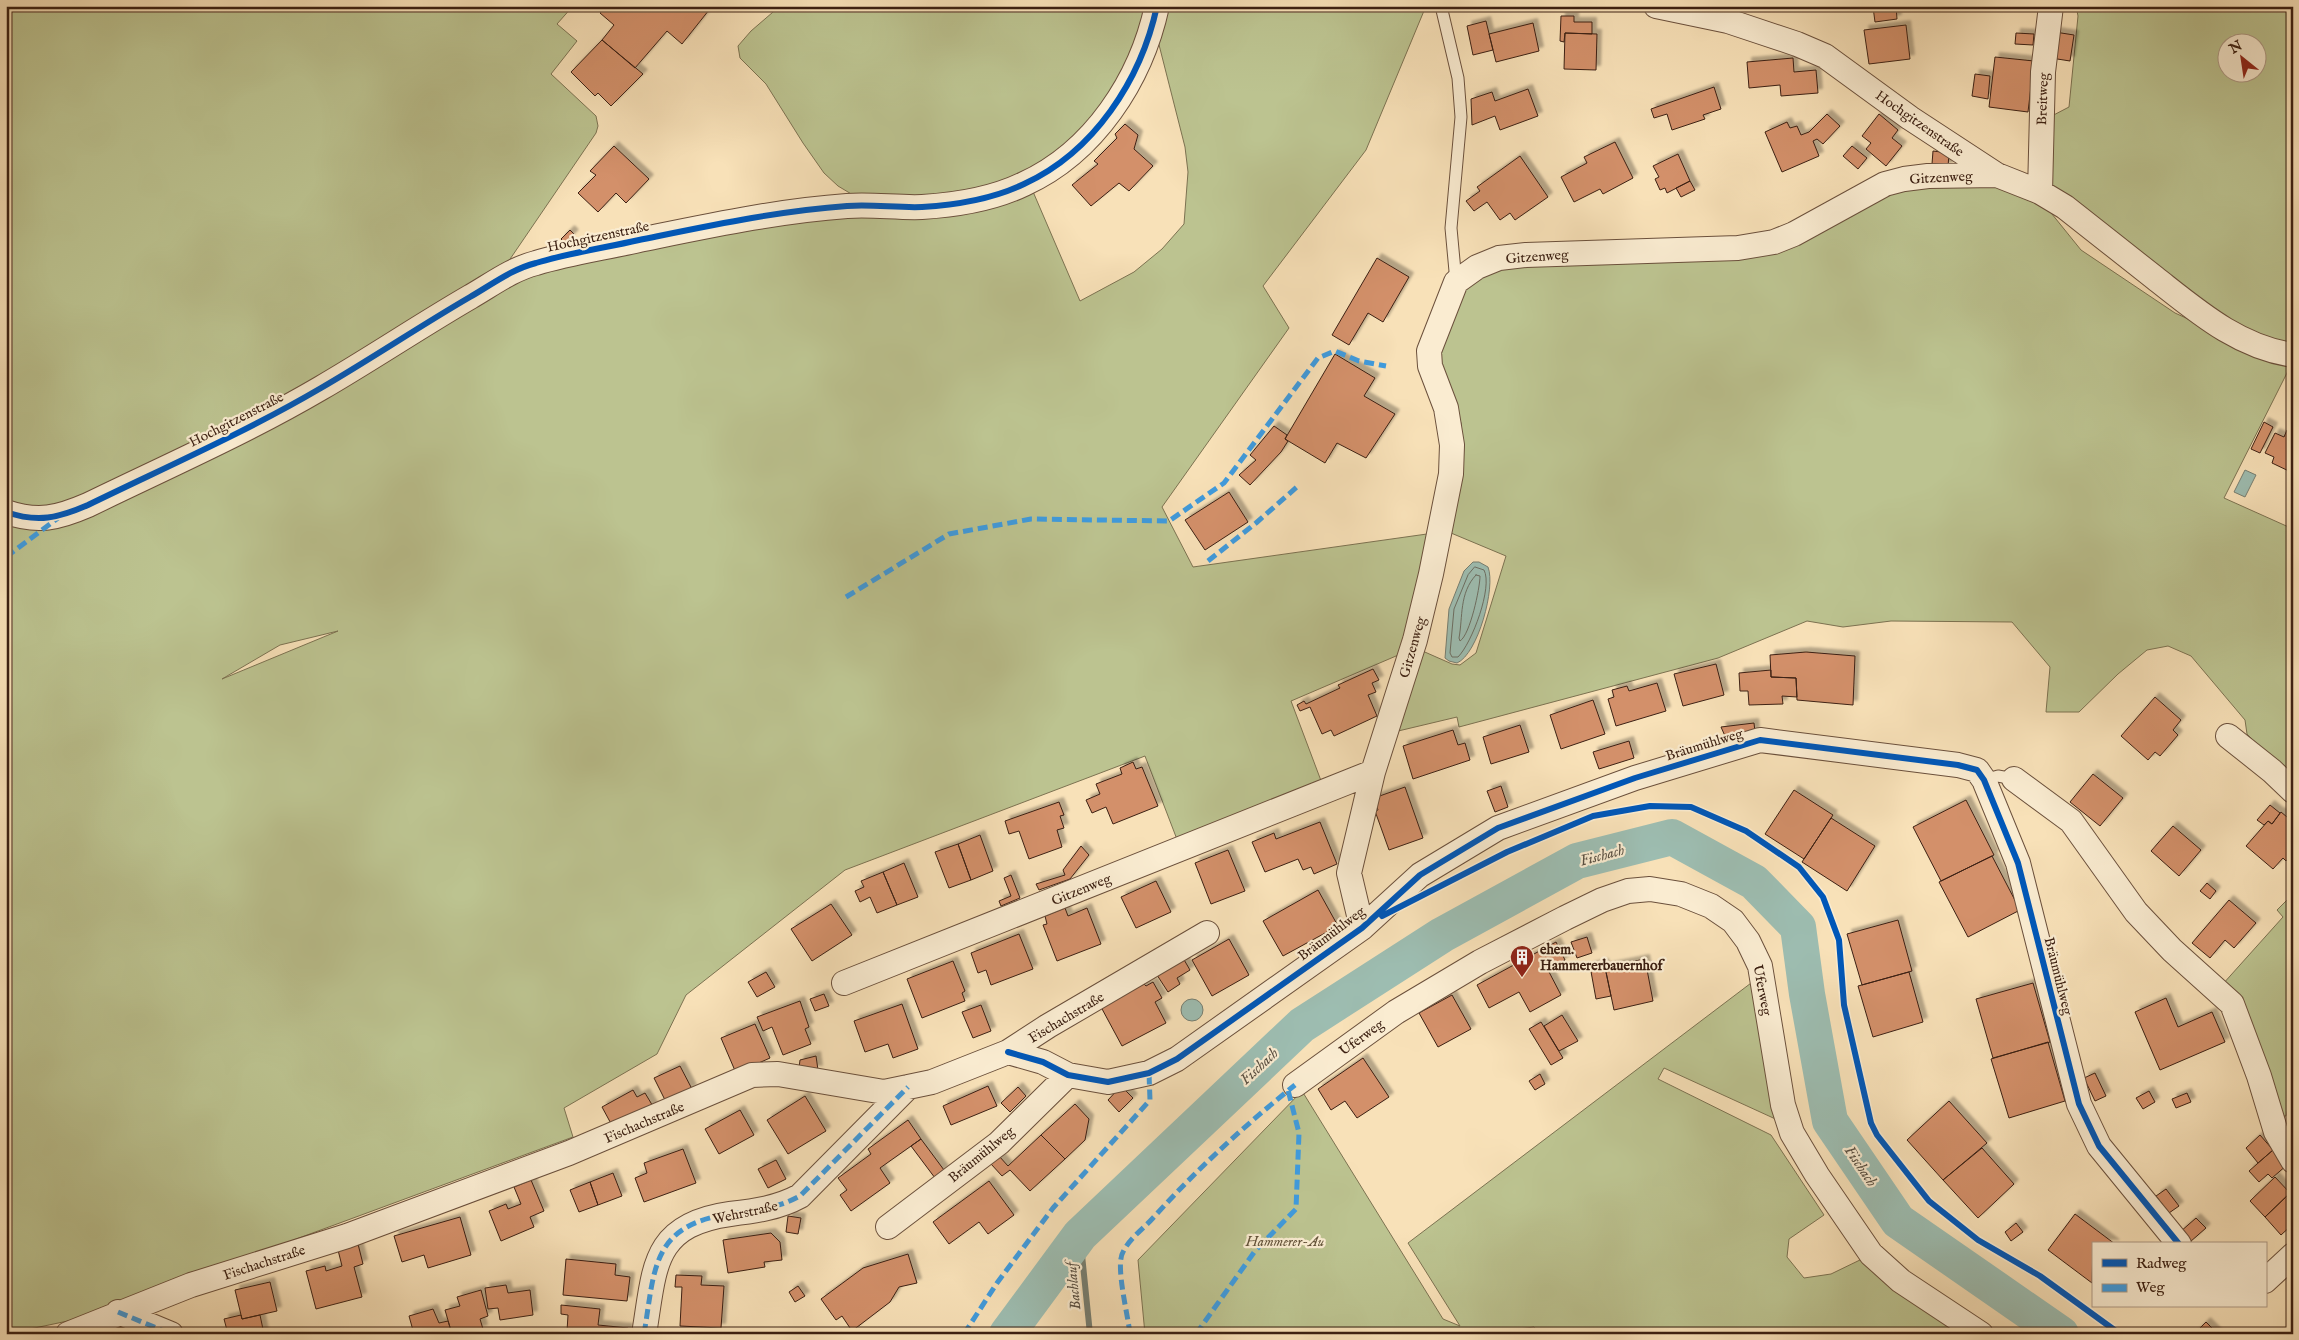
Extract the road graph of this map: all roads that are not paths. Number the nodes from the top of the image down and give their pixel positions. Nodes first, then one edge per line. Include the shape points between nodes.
1 (1157, 6) edge
2 (1441, 6) edge
3 (1656, 6) edge
4 (2051, 6) edge
5 (1997, 175) junction
6 (2040, 192) junction
7 (1456, 282) junction
8 (2293, 355) edge
9 (6, 512) edge
10 (2228, 736) dead end
11 (1373, 772) junction
12 (2014, 779) joint
13 (1984, 780) junction
14 (2293, 791) edge
15 (1362, 928) junction
16 (1207, 933) dead end
17 (844, 983) dead end
18 (1008, 1052) junction
19 (1068, 1075) junction
20 (1294, 1085) dead end
21 (908, 1087) junction
22 (2293, 1161) edge
23 (888, 1227) dead end
24 (2177, 1242) edge
25 (2293, 1255) edge
26 (2266, 1280) edge
27 (118, 1312) junction
28 (68, 1334) edge
29 (171, 1334) edge
30 (644, 1334) edge
31 (1981, 1334) edge

1 - 9 street, Hochgitzenstraße via 1142,56 1107,117 1088,140 1064,160 1025,184 957,203 920,207 850,206 729,221 530,264 276,413 88,505 60,517 22,518
2 - 7 lane via 1458,78 1461,117 1451,228
3 - 5 street, Hochgitzenstraße via 1728,21 1825,56 1910,118
4 - 6 street, Breitweg via 2043,72
5 - 6 street, Hochgitzenstraße
5 - 7 street, Gitzenweg via 1928,176 1885,184 1774,242 1738,248 1499,258 1477,267
6 - 8 street, Hochgitzenstraße via 2065,207 2214,325 2252,344
7 - 11 street, Gitzenweg via 1429,351 1430,366 1446,408 1452,445 1451,474 1415,640
10 - 14 street
11 - 15 street, Gitzenweg via 1349,873
11 - 17 street, Gitzenweg
12 - 13 lane via 1998,776
12 - 22 street via 2070,821 2136,912 2172,950 2232,1004 2276,1132
13 - 15 street, Bräumühlweg via 1977,770 1958,765 1760,740 1635,778 1498,828 1420,875
13 - 24 street, Bräumühlweg via 2018,863 2079,1104 2100,1146
15 - 19 street, Bräumühlweg via 1177,1059 1150,1073 1108,1082
16 - 18 street, Fischachstraße
18 - 19 street, Bräumühlweg via 1043,1062
18 - 21 street, Fischachstraße via 932,1082
19 - 23 street, Bräumühlweg via 999,1143
20 - 31 street, Uferweg via 1396,1012 1480,962 1565,918 1628,891 1650,889 1681,894 1712,906 1733,921 1748,941 1760,966 1783,1105 1792,1133 1817,1175 1871,1254 1901,1281
21 - 27 street, Fischachstraße via 884,1092 778,1074 752,1075 586,1147 498,1180 347,1236
21 - 30 street, Wehrstraße via 800,1196 760,1210 716,1216 684,1229 670,1239 656,1264
25 - 26 street
27 - 28 street, Fischachstraße
27 - 29 street

